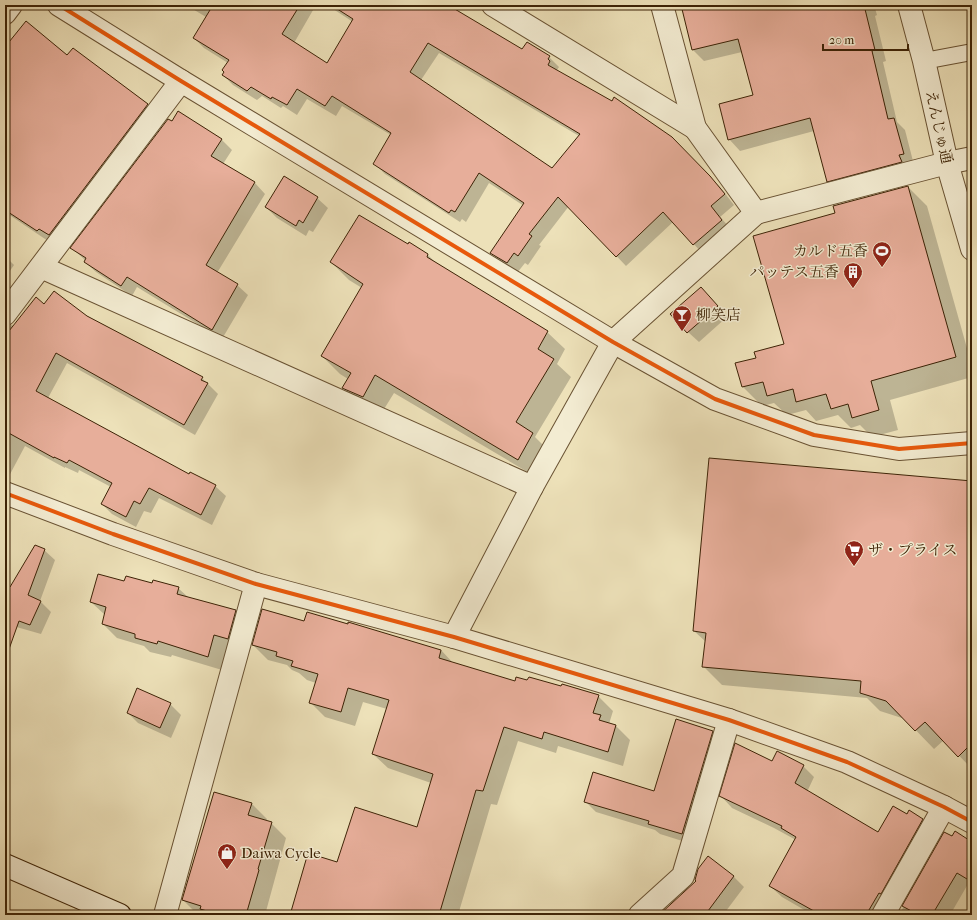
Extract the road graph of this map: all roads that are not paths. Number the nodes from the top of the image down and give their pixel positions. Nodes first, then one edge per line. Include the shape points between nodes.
1 (11, 5) edge
2 (59, 5) edge
3 (493, 5) edge
4 (662, 5) edge
5 (909, 5) edge
6 (5, 13) edge
7 (972, 52) edge
8 (924, 61) junction
9 (181, 81) junction
10 (695, 128) junction
11 (972, 158) edge
12 (947, 163) junction
13 (756, 213) junction
14 (972, 249) edge
15 (41, 267) junction
16 (5, 314) edge
17 (613, 342) junction
18 (972, 443) edge
19 (532, 487) junction
20 (5, 493) edge
21 (256, 584) junction
22 (454, 637) junction
23 (729, 720) junction
24 (944, 807) junction
25 (972, 822) edge
26 (5, 865) edge
27 (120, 915) edge
28 (165, 915) edge
29 (640, 915) edge
30 (883, 915) edge

1 - 6 street
2 - 9 street
3 - 10 street
4 - 10 street
5 - 8 street, えんじゅ通
7 - 8 lane
8 - 12 street, えんじゅ通
9 - 15 street
9 - 17 street
10 - 13 street
11 - 12 street
12 - 13 street
12 - 14 street, えんじゅ通
13 - 17 street
15 - 16 street
15 - 19 street
17 - 18 street via 714,399 814,435 898,449
17 - 19 street
19 - 22 street
20 - 21 street
21 - 22 street
21 - 28 street
22 - 23 street
23 - 24 street via 847,762
23 - 29 street via 684,876
24 - 25 street
24 - 30 street
26 - 27 street

